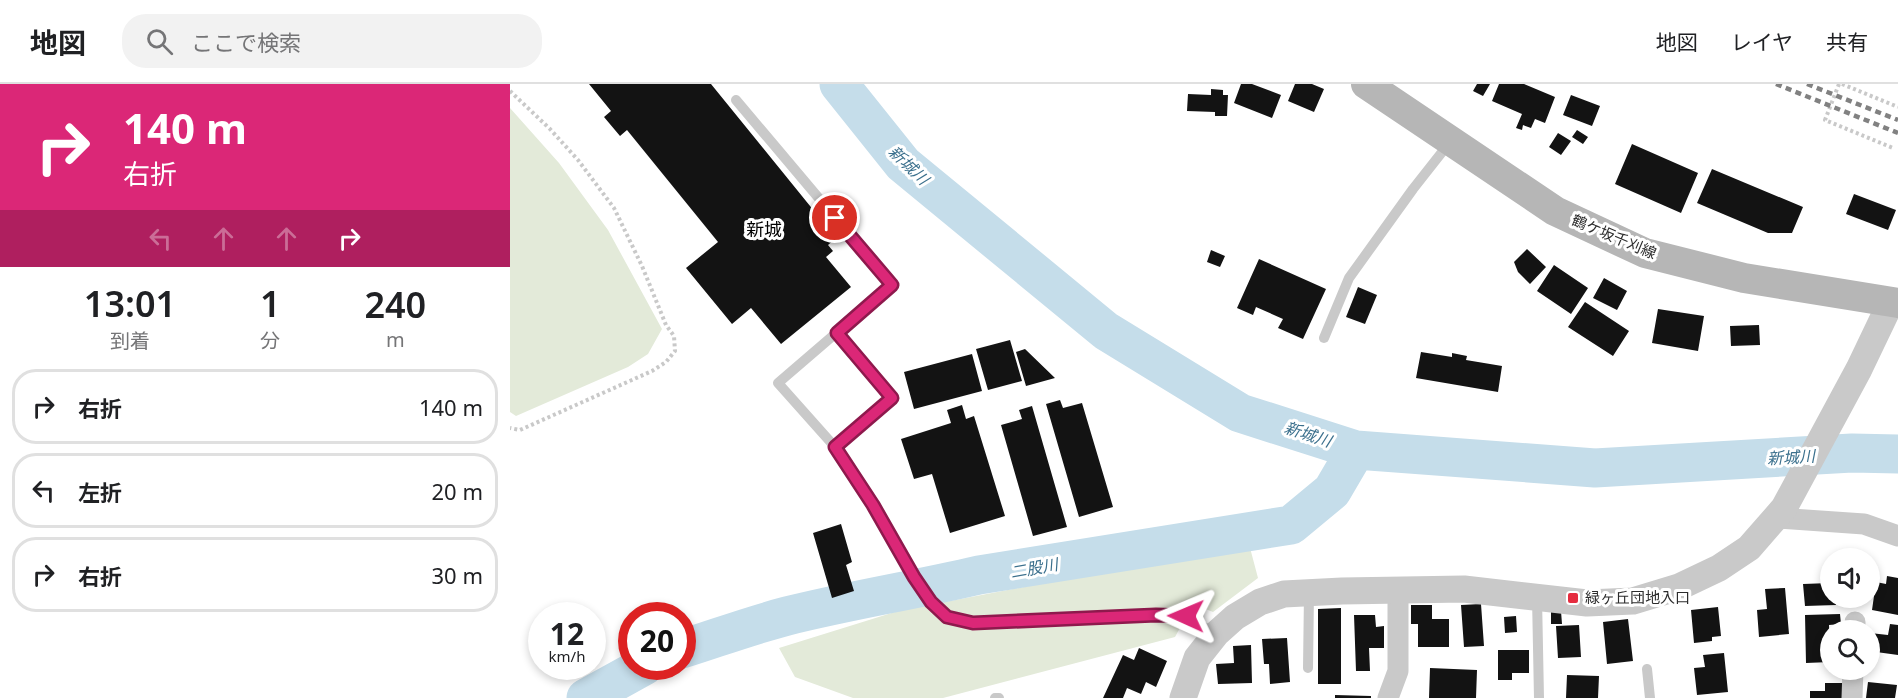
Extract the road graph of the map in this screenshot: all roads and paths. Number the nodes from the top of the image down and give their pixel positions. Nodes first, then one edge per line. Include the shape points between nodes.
1 (1366, 84) edge
2 (1840, 84) edge
3 (510, 91) edge
4 (736, 100) dead end
5 (1898, 107) edge
6 (1893, 148) dead end
7 (1444, 150) junction
8 (1894, 303) edge
9 (837, 333) junction
10 (1324, 338) dead end
11 (510, 428) edge
12 (835, 447) junction
13 (1780, 513) junction
14 (1898, 536) edge
15 (1398, 590) junction
16 (1309, 593) junction
17 (1537, 596) junction
18 (1216, 634) junction
19 (1308, 668) dead end
20 (1647, 669) dead end
21 (1853, 680) edge
22 (1184, 698) edge
23 (1388, 698) edge
24 (1539, 698) edge
25 (1650, 698) edge
26 (1852, 698) edge

1 - 7 main road, 鶴ケ坂千刈線
2 - 5 path
2 - 6 path via 1825,120
3 - 11 path via 578,160 614,208 674,336 675,351 652,371 520,430
4 - 9 lane via 892,285
7 - 8 main road, 鶴ケ坂千刈線 via 1555,211 1645,253 1744,278
7 - 10 lane via 1349,278
8 - 13 street
9 - 12 lane via 892,398
9 - 12 lane via 778,383
12 - 18 lane via 914,577 947,617 973,623 1186,616
13 - 14 street via 1864,524
13 - 17 street via 1749,548 1679,587 1634,601 1587,603
15 - 16 street
15 - 17 street via 1464,589
15 - 23 street via 1398,671
16 - 18 street via 1284,594 1260,602
16 - 19 lane
17 - 24 lane
18 - 22 street via 1197,658
20 - 25 lane
21 - 26 street

